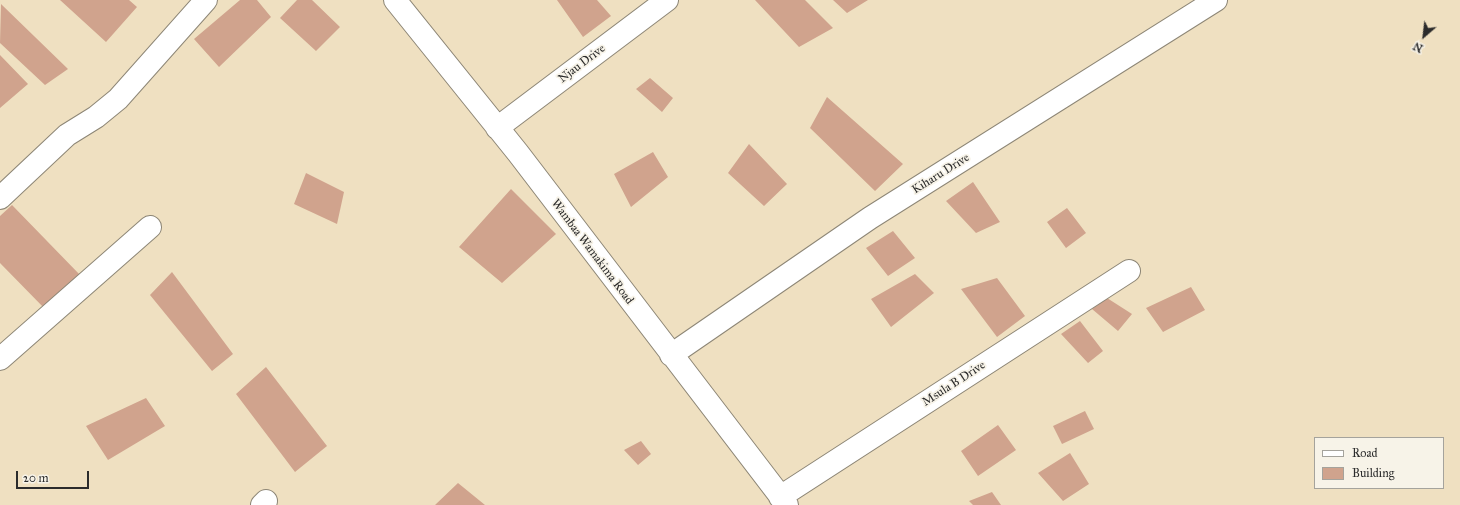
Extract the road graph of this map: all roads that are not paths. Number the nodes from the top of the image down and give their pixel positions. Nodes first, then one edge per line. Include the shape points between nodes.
1 (206, 0) edge
2 (395, 0) edge
3 (667, 0) edge
4 (1216, 0) edge
5 (497, 128) junction
6 (0, 198) edge
7 (150, 227) dead end
8 (1129, 271) dead end
9 (671, 355) junction
10 (0, 359) edge
11 (783, 501) edge

1 - 6 street via 118,99 96,117 67,135
2 - 5 street, Wambaa Wamakima Road
3 - 5 street, Njau Drive
4 - 9 street, Kiharu Drive via 870,218
5 - 9 street, Wambaa Wamakima Road
7 - 10 street
8 - 11 street, Msula B Drive
9 - 11 street, Wambaa Wamakima Road

